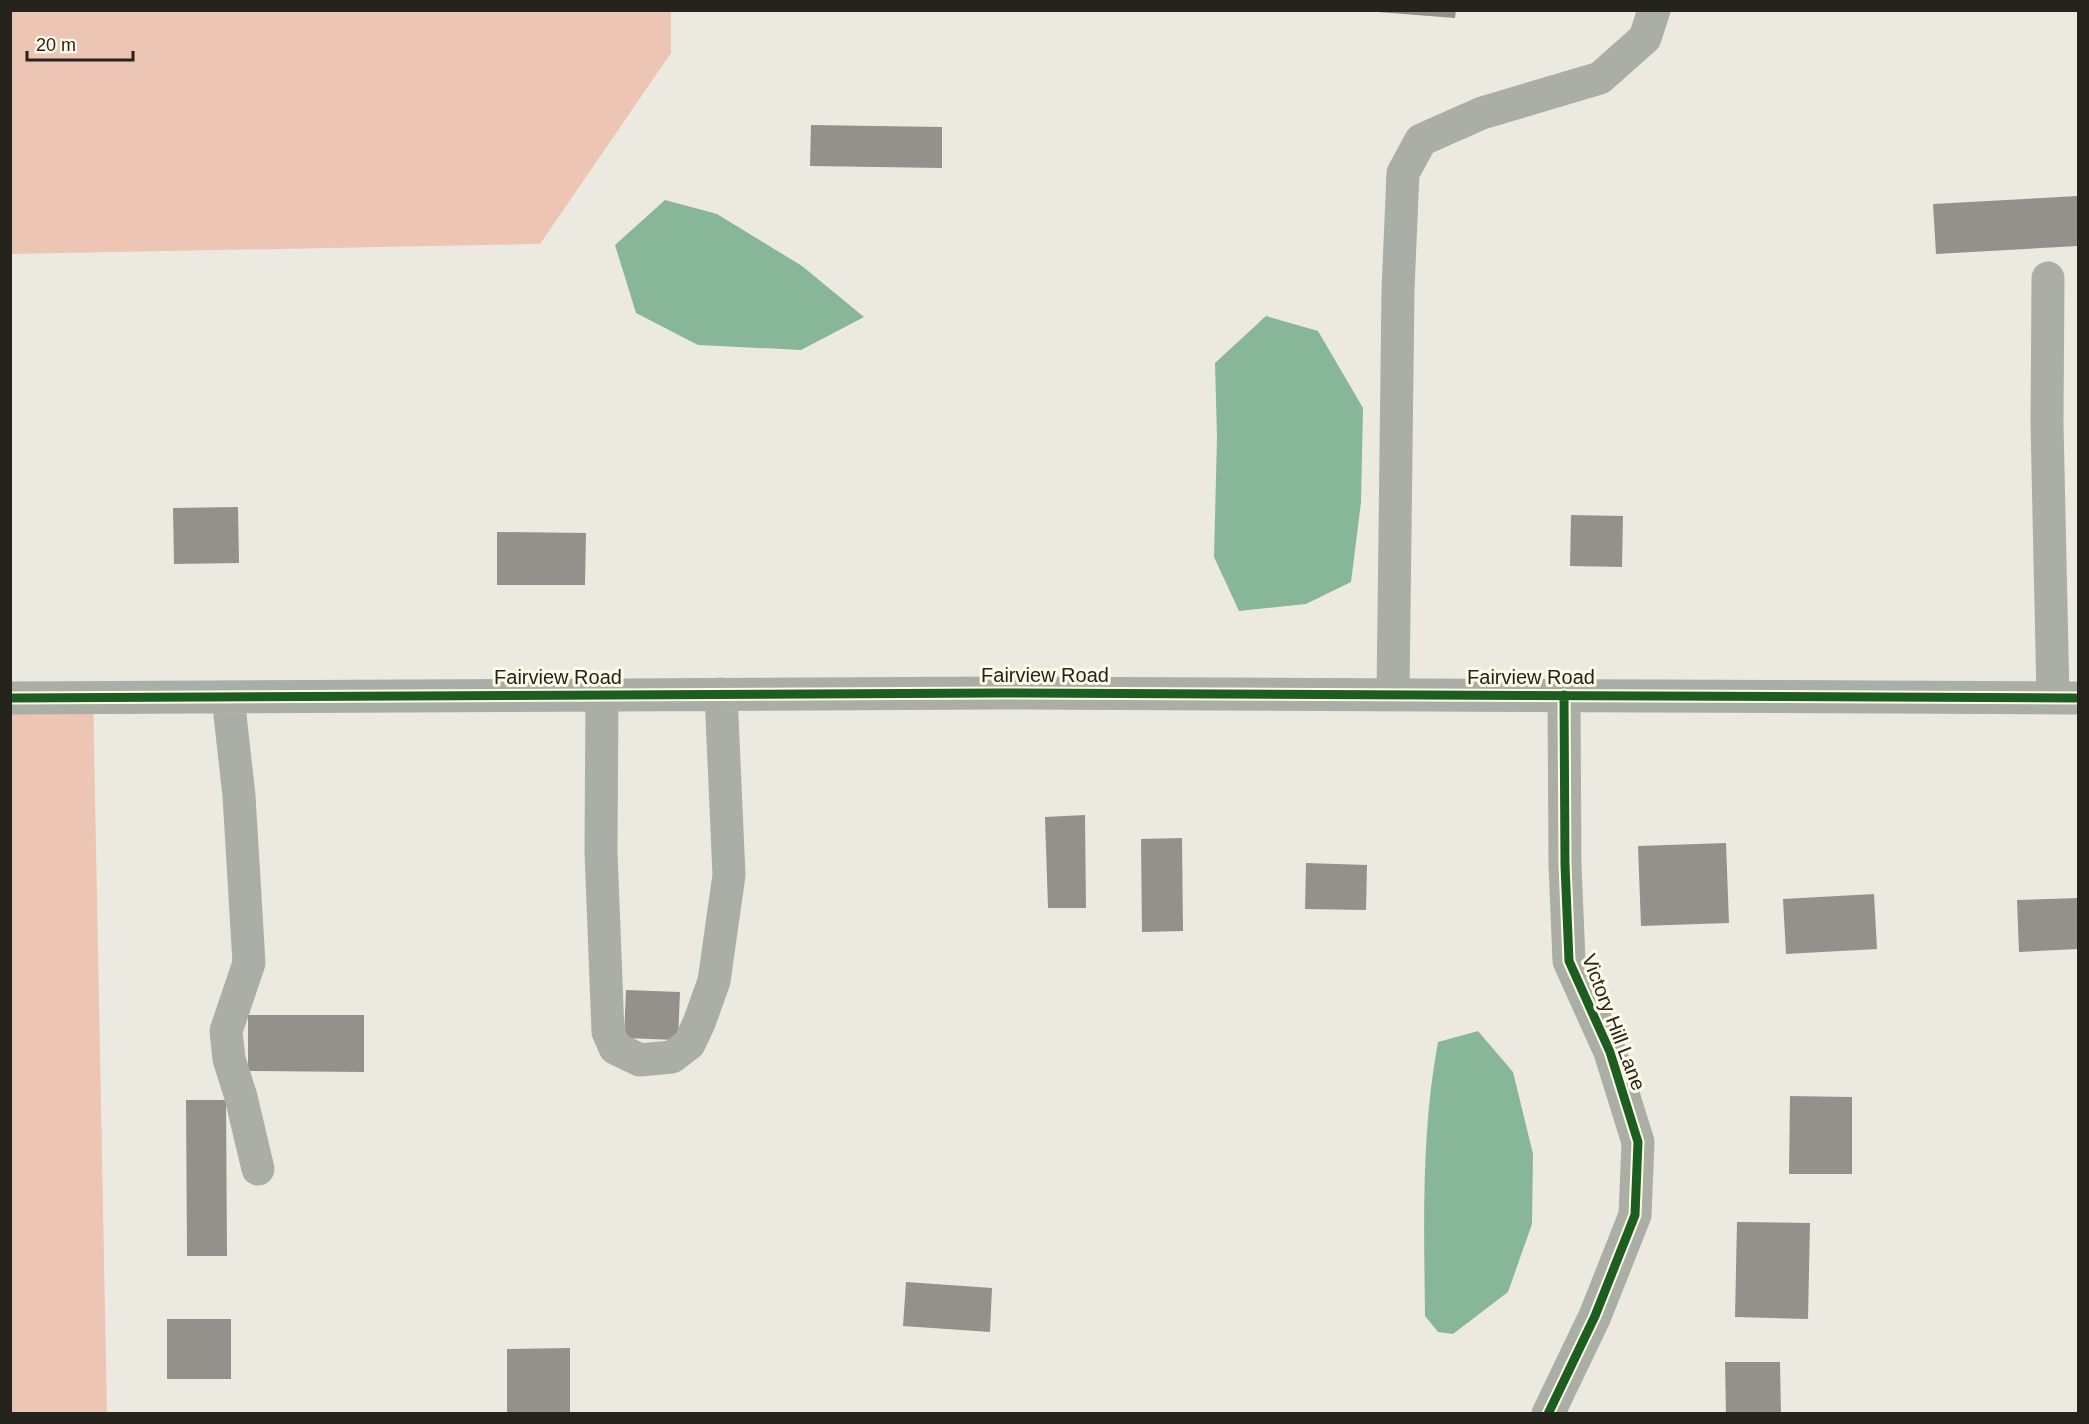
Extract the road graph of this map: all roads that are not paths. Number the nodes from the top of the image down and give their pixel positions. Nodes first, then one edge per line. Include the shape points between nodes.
1 (1654, 10) edge
2 (2048, 278) dead end
3 (721, 694) junction
4 (1393, 694) junction
5 (602, 695) junction
6 (1564, 695) junction
7 (228, 697) junction
8 (10, 698) edge
9 (2066, 698) edge
10 (258, 1169) dead end
11 (1548, 1413) edge

1 - 4 street via 1645,38 1600,78 1482,113 1421,140 1403,174
2 - 9 street via 2047,423
3 - 4 street, Fairview Road
3 - 5 street, Fairview Road
3 - 5 street via 729,875 714,981 689,1044 672,1057 640,1060 615,1048 608,1032 601,852
4 - 6 street, Fairview Road
5 - 7 street, Fairview Road
6 - 9 street, Fairview Road
6 - 11 street, Victory Hill Lane via 1569,961 1610,1052 1638,1142 1635,1215 1596,1316
7 - 8 street, Fairview Road
7 - 10 street via 249,963 226,1031 229,1059

